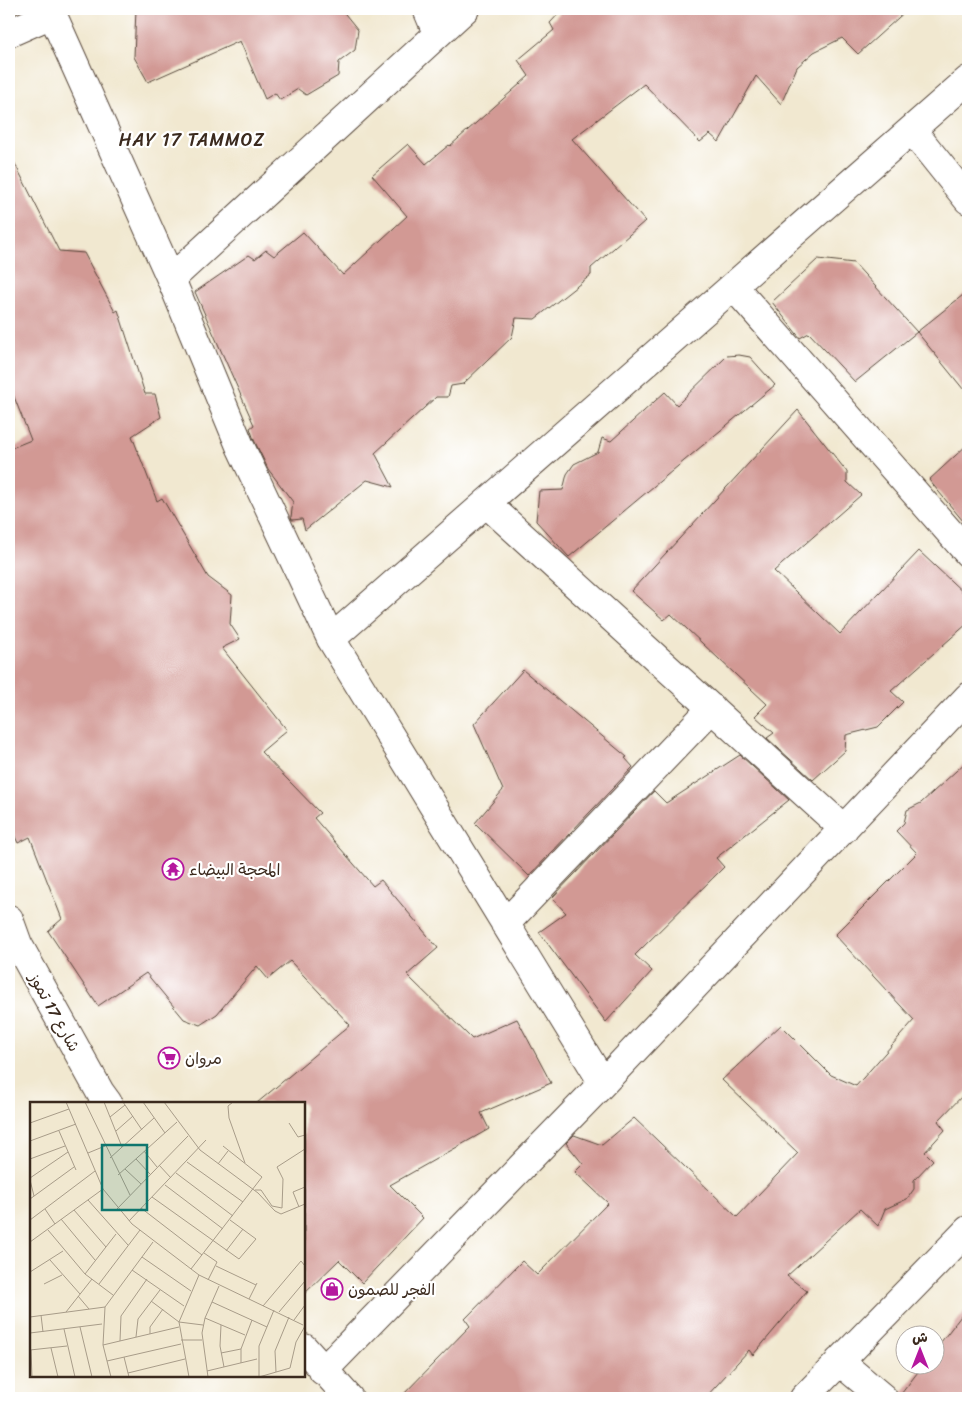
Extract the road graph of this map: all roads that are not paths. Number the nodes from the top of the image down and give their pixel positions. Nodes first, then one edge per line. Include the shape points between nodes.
1 (465, 9) edge
2 (51, 11) edge
3 (432, 21) edge
4 (9, 33) edge
5 (968, 80) edge
6 (912, 130) junction
7 (968, 200) edge
8 (171, 279) junction
9 (734, 287) junction
10 (487, 504) junction
11 (968, 553) edge
12 (330, 640) junction
13 (968, 697) edge
14 (712, 708) junction
15 (844, 829) junction
16 (9, 918) edge
17 (505, 924) junction
18 (13, 948) edge
19 (603, 1083) junction
20 (107, 1102) edge
21 (968, 1230) edge
22 (305, 1349) edge
23 (839, 1361) junction
24 (322, 1371) junction
25 (349, 1398) edge
26 (804, 1398) edge
27 (883, 1398) edge

1 - 3 street
2 - 4 street
2 - 8 street
3 - 8 street
5 - 6 street
6 - 7 street
6 - 9 street
8 - 12 street via 240,446
9 - 10 street
9 - 11 street
10 - 12 street
10 - 14 street
12 - 17 street
13 - 15 street
14 - 15 street
14 - 17 street
15 - 19 street
16 - 18 street, شارع 17 تموز
17 - 19 street
18 - 20 street, شارع 17 تموز
19 - 24 street
21 - 23 street
22 - 24 street
23 - 26 street
23 - 27 street
24 - 25 street

